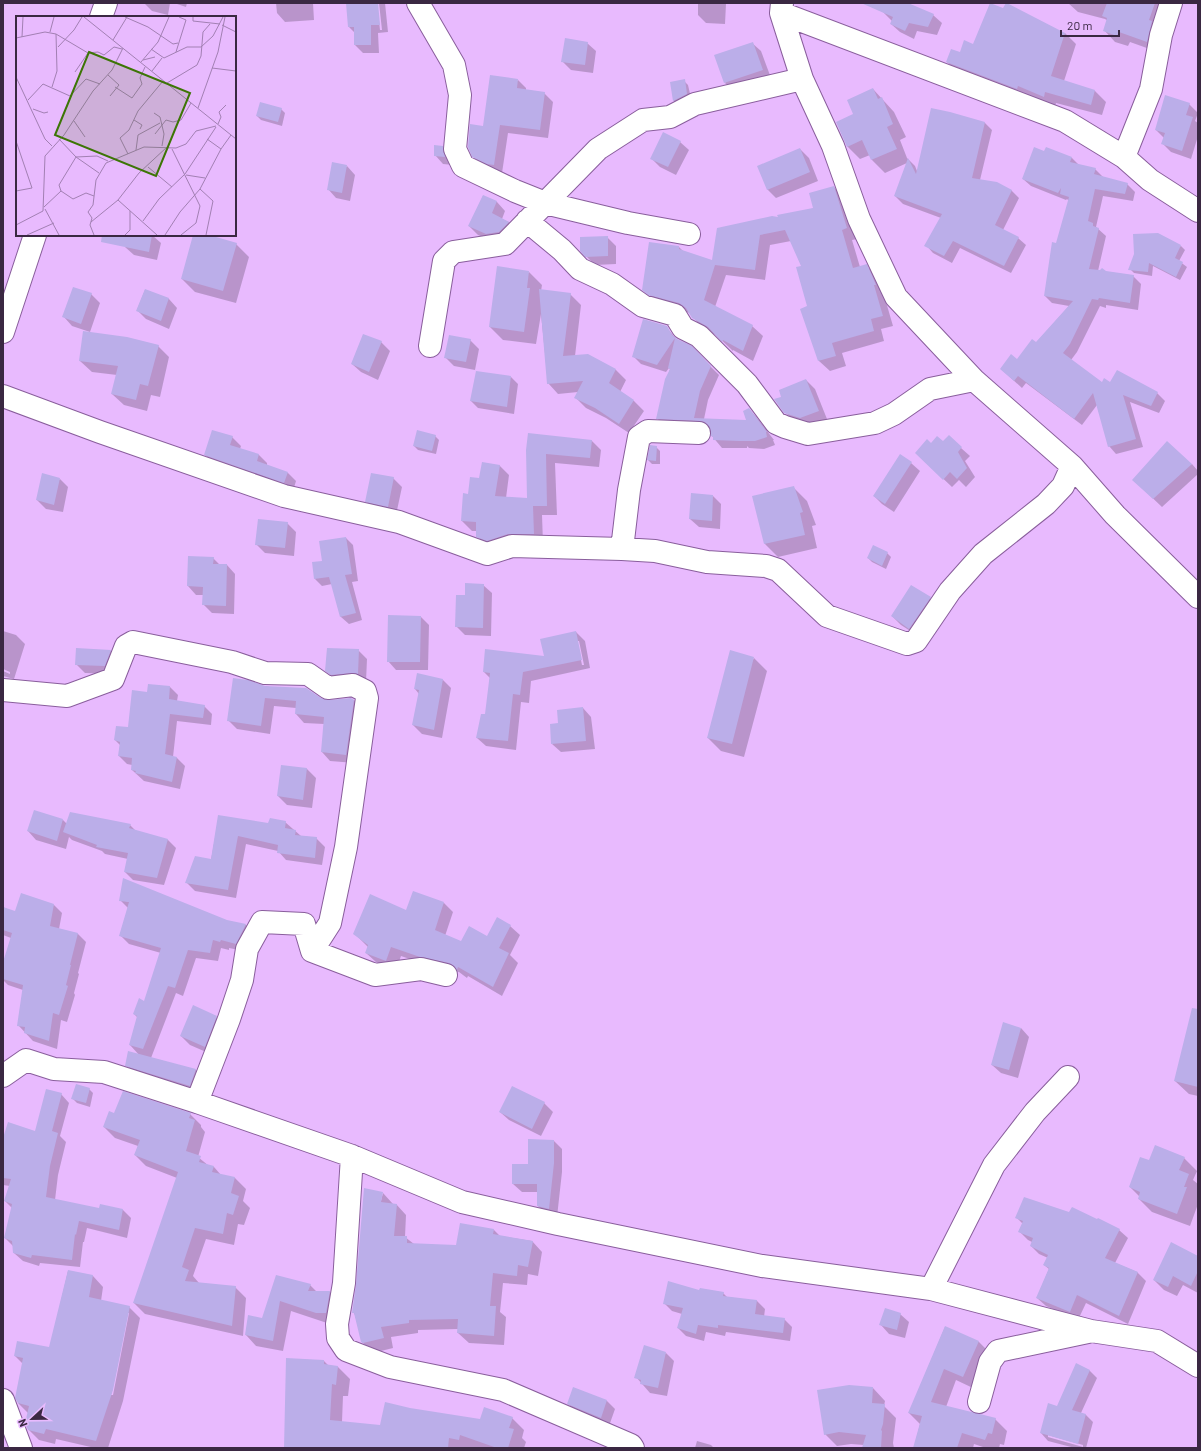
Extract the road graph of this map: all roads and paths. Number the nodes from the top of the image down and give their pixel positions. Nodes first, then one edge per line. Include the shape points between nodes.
1 (106, 3) edge
2 (418, 3) edge
3 (1171, 3) edge
4 (782, 8) edge
5 (101, 16) edge
6 (802, 79) junction
7 (1124, 158) junction
8 (545, 203) junction
9 (1198, 211) edge
10 (527, 221) junction
11 (689, 234) dead end
12 (35, 236) edge
13 (3, 332) edge
14 (430, 346) dead end
15 (974, 380) junction
16 (3, 396) edge
17 (699, 433) dead end
18 (1072, 466) junction
19 (622, 549) junction
20 (1198, 597) edge
21 (3, 690) edge
22 (312, 950) junction
23 (446, 975) dead end
24 (3, 1076) edge
25 (1068, 1078) dead end
26 (197, 1102) junction
27 (352, 1156) junction
28 (930, 1289) junction
29 (1092, 1331) junction
30 (1198, 1366) edge
31 (3, 1400) edge
32 (979, 1402) dead end
33 (21, 1448) edge
34 (633, 1448) edge

1 - 5 street
2 - 8 street via 454,65 460,95 455,149 463,166
3 - 7 street via 1161,35 1151,89
4 - 6 street
4 - 7 street via 1065,122
6 - 8 street via 695,104 670,117 643,120 598,149
6 - 15 street via 833,146 859,219 896,297
7 - 9 street via 1150,180
8 - 10 street
8 - 11 street via 628,223
10 - 14 street via 505,244 453,252 444,261
10 - 15 street via 580,269 612,284 643,306 675,315 683,328 699,336 747,384 776,423 785,427 808,434 875,423 894,414 930,388
12 - 13 street
15 - 18 street
16 - 19 street via 284,496 399,522 487,554 512,546
17 - 19 street via 648,431 640,437 629,490
18 - 19 street via 1063,486 1050,500 983,554 950,591 916,640 907,644 827,616 778,570 766,566 707,562 654,551
18 - 20 street via 1115,515
21 - 22 street via 68,696 114,679 126,646 133,642 232,662 265,672 308,674 328,688 353,685 365,691 367,698 346,847 330,923
22 - 23 street via 375,975 421,969
22 - 26 street via 304,924 262,922 247,949 240,987
24 - 26 street via 26,1060 54,1069 104,1072
25 - 28 street via 1035,1112 994,1165
26 - 27 street
27 - 28 street via 462,1202 543,1221 762,1266
27 - 34 street via 344,1283 337,1324 338,1338 346,1350 390,1367 503,1390
28 - 29 street
29 - 30 street via 1157,1341
29 - 32 street via 998,1351 990,1362
31 - 33 street

